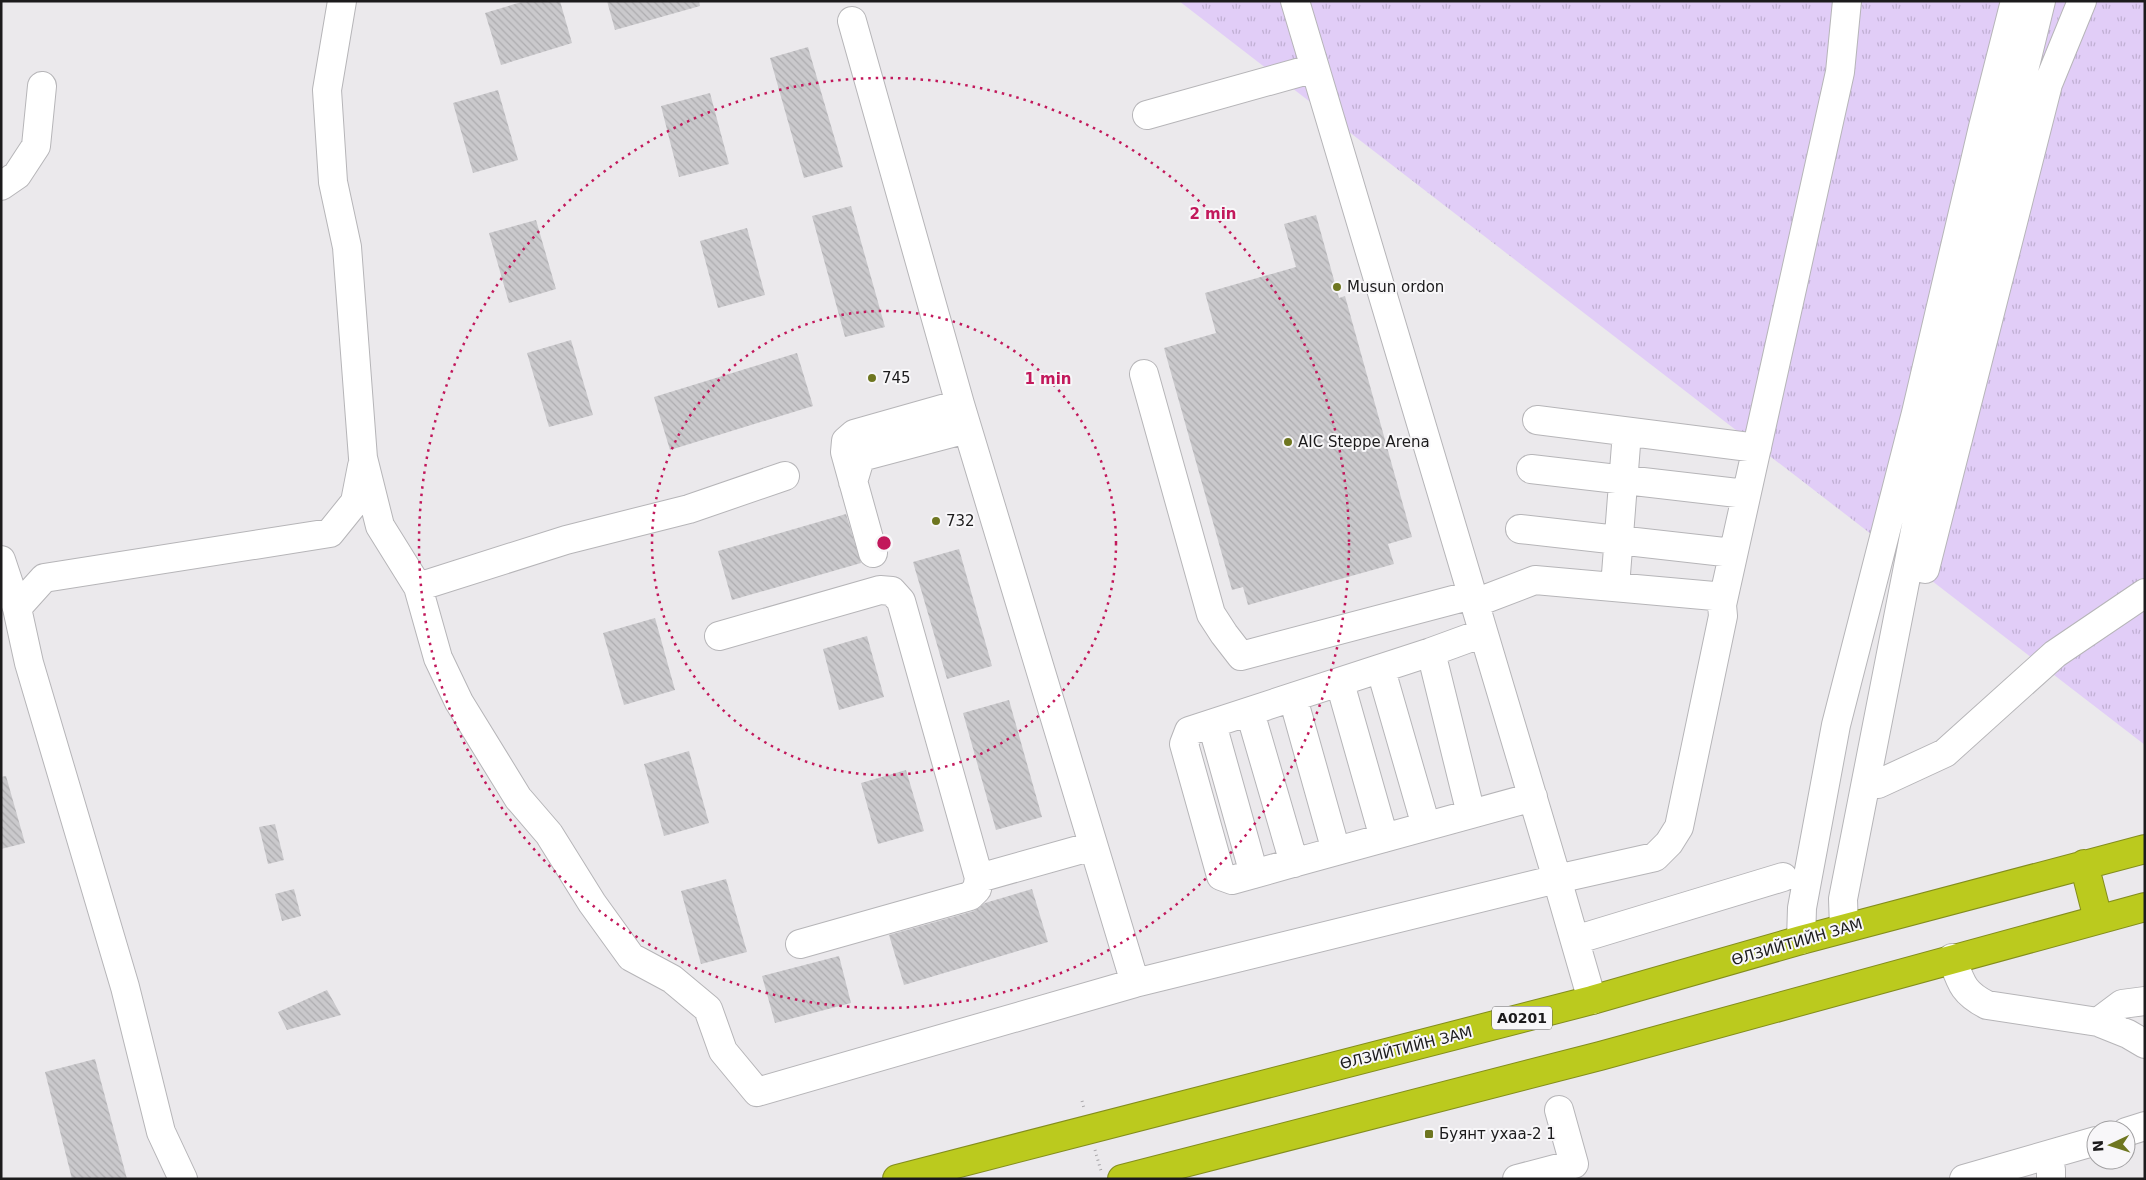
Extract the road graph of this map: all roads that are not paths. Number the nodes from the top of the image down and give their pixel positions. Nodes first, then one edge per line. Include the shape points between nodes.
1 (342, 1) edge
2 (1295, 1) edge
3 (1847, 1) edge
4 (2015, 1) edge
5 (2041, 1) edge
6 (2082, 1) edge
7 (852, 21) dead end
8 (1315, 68) junction
9 (42, 86) dead end
10 (1147, 115) dead end
11 (1, 186) edge
12 (1144, 374) dead end
13 (964, 416) junction
14 (1537, 420) dead end
15 (1627, 432) junction
16 (1757, 448) junction
17 (363, 458) junction
18 (1531, 469) dead end
19 (786, 476) dead end
20 (1624, 480) junction
21 (1746, 494) junction
22 (1520, 529) dead end
23 (1619, 540) junction
24 (873, 552) dead end
25 (1733, 554) junction
26 (1, 560) edge
27 (418, 587) junction
28 (1615, 588) junction
29 (2145, 593) edge
30 (1473, 599) junction
31 (1722, 605) junction
32 (17, 608) junction
33 (1484, 633) junction
34 (719, 636) dead end
35 (1431, 652) junction
36 (1381, 670) junction
37 (1340, 683) junction
38 (1293, 698) junction
39 (1250, 712) junction
40 (1878, 784) junction
41 (1532, 797) junction
42 (1471, 814) junction
43 (1426, 826) junction
44 (1384, 838) junction
45 (1094, 846) junction
46 (2145, 849) edge
47 (1336, 851) junction
48 (1294, 863) junction
49 (2084, 864) junction
50 (979, 878) junction
51 (1783, 878) dead end
52 (1557, 879) junction
53 (1853, 897) dead end
54 (2145, 907) edge
55 (2098, 919) junction
56 (1844, 928) junction
57 (1575, 940) junction
58 (1801, 940) junction
59 (800, 944) dead end
60 (1952, 958) junction
61 (1135, 983) junction
62 (1592, 1000) junction
63 (2145, 1001) edge
64 (2098, 1022) junction
65 (2145, 1044) edge
66 (1559, 1110) dead end
67 (2086, 1147) edge
68 (2049, 1167) edge
69 (1576, 1172) edge
70 (183, 1179) edge
71 (897, 1179) edge
72 (1122, 1179) edge
73 (1517, 1179) edge
74 (1964, 1179) edge

1 - 17 street via 327,90 333,182 347,248
2 - 8 street
3 - 16 street via 1840,72
4 - 58 street via 1836,725 1802,908
5 - 56 street via 1932,444 1842,900
6 - 40 street via 2048,84 1915,611
7 - 13 street
8 - 10 street
8 - 30 street
9 - 11 street via 36,146 17,175
12 - 30 street via 1211,614 1242,656
13 - 24 street via 865,456 859,462 853,482
13 - 45 street
14 - 15 street
15 - 16 street
15 - 20 street
16 - 21 street
17 - 27 street via 380,526
17 - 32 street via 354,502 330,533 44,578
18 - 20 street
19 - 27 street via 689,509 566,540
20 - 21 street
20 - 23 street
21 - 25 street
22 - 23 street
23 - 25 street
23 - 28 street
25 - 31 street
26 - 32 street
27 - 61 street via 438,658 458,702 518,798 549,834 592,904 631,956 672,979 708,1009 723,1051 757,1092
28 - 30 street via 1536,580
28 - 31 street via 1714,596
29 - 40 street via 2055,654 1945,753
30 - 33 street
31 - 52 street via 1723,616 1679,827 1655,857
32 - 70 street via 29,663 125,987 160,1132
33 - 35 street
33 - 41 street
34 - 50 street via 880,590 892,591 901,601
35 - 36 street
35 - 42 street
36 - 37 street
36 - 43 street
37 - 38 street
37 - 44 street
38 - 39 street
38 - 47 street
39 - 48 street
39 - 48 street via 1189,731 1184,744 1221,876 1232,880
40 - 53 street
41 - 42 street
41 - 52 street
42 - 43 street
43 - 44 street
44 - 47 street
45 - 50 street
45 - 61 street
46 - 49 highway, ӨЛЗИЙТИЙН ЗАМ / A0201
47 - 48 street
49 - 55 highway
49 - 56 highway, ӨЛЗИЙТИЙН ЗАМ / A0201
50 - 59 street via 977,889 970,896
51 - 57 street
52 - 57 street
52 - 61 street
54 - 55 highway
55 - 60 highway
56 - 58 highway, ӨЛЗИЙТИЙН ЗАМ / A0201
57 - 62 street
58 - 62 highway, ӨЛЗИЙТИЙН ЗАМ / A0201
60 - 64 street via 1961,983 1970,996 1987,1005
60 - 72 highway via 1600,1056
62 - 71 highway, ӨЛЗИЙТИЙН ЗАМ / A0201
63 - 64 street via 2122,1004
64 - 65 street
66 - 69 street
67 - 68 street
68 - 74 street
69 - 73 street

